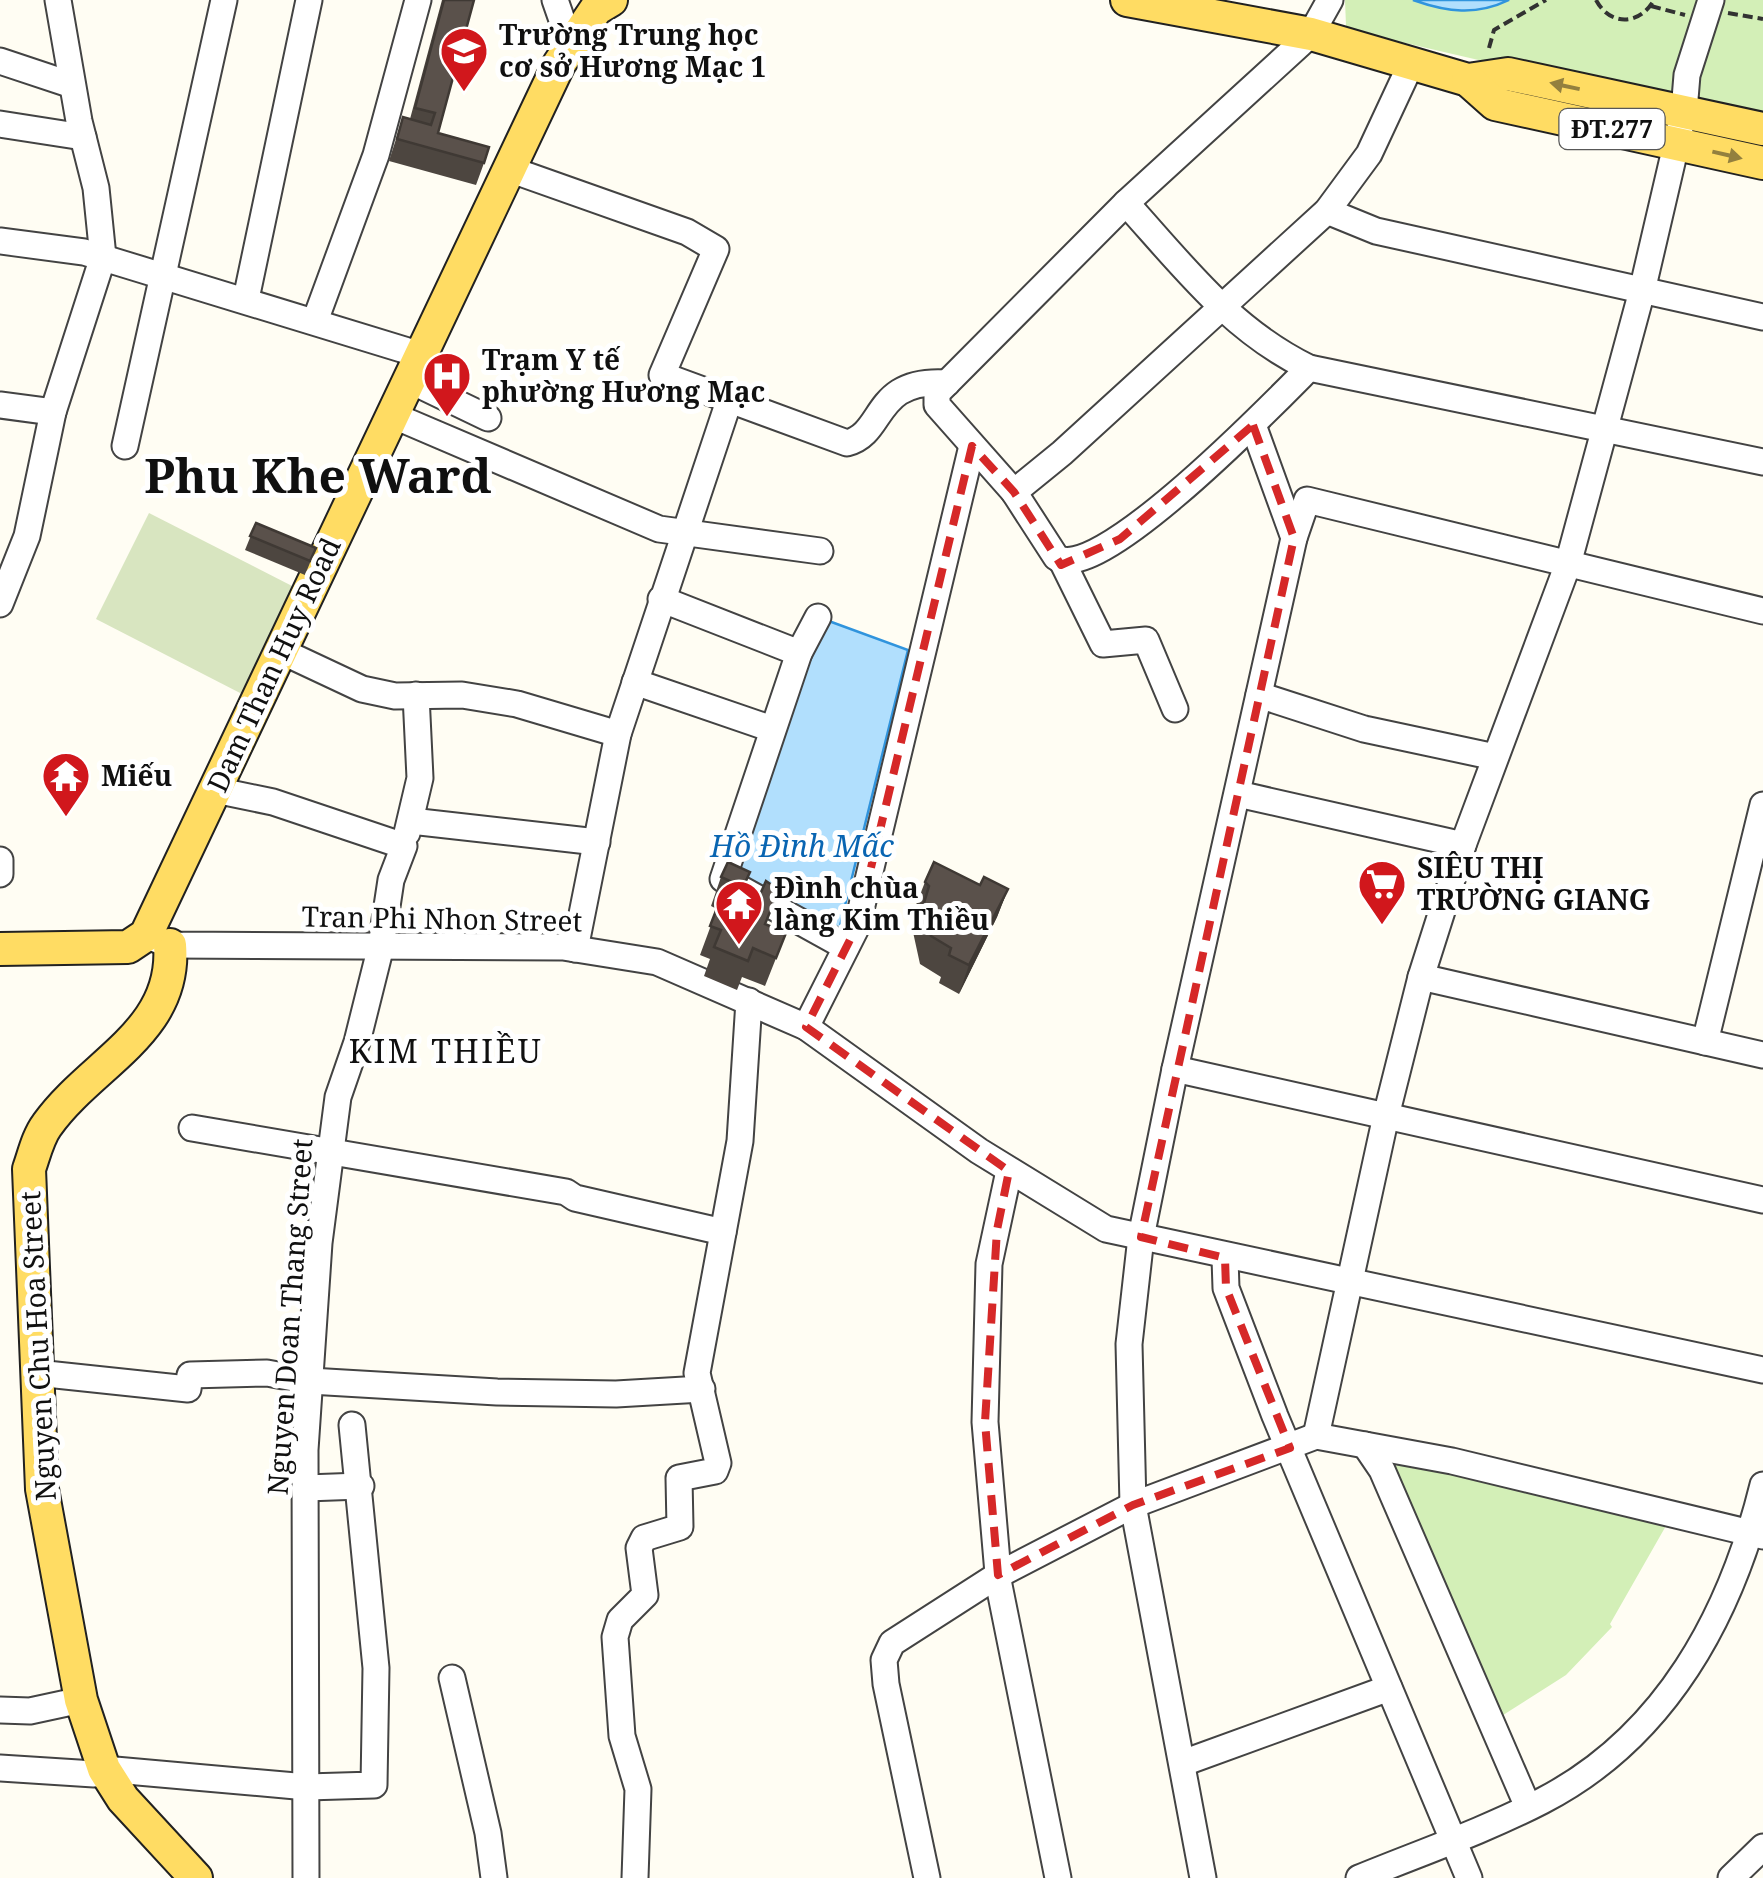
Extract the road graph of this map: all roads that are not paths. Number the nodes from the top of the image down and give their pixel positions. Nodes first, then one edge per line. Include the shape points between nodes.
1 (58, 0) edge
2 (224, 0) edge
3 (309, 0) edge
4 (418, 0) edge
5 (556, 0) edge
6 (611, 0) edge
7 (1129, 0) edge
8 (1330, 0) edge
9 (1708, 10) edge
10 (1311, 34) junction
11 (571, 46) junction
12 (0, 61) edge
13 (1411, 64) junction
14 (72, 84) junction
15 (0, 124) edge
16 (1681, 127) junction
17 (1763, 130) edge
18 (83, 137) junction
19 (1763, 163) edge
20 (509, 169) junction
21 (1126, 203) junction
22 (1327, 210) junction
23 (0, 241) edge
24 (103, 257) junction
25 (164, 274) junction
26 (1642, 291) junction
27 (246, 299) junction
28 (1221, 308) junction
29 (1763, 317) edge
30 (314, 320) junction
31 (415, 367) junction
32 (1309, 368) junction
33 (947, 383) junction
34 (730, 402) junction
35 (0, 406) edge
36 (52, 412) junction
37 (392, 415) junction
38 (488, 418) dead end
39 (1252, 426) junction
40 (1606, 429) junction
41 (126, 446) dead end
42 (972, 446) junction
43 (1763, 462) edge
44 (1014, 492) junction
45 (686, 532) junction
46 (1294, 538) junction
47 (820, 551) dead end
48 (1062, 562) junction
49 (1568, 564) junction
50 (661, 599) junction
51 (0, 604) edge
52 (1763, 611) edge
53 (818, 617) dead end
54 (281, 651) junction
55 (799, 653) junction
56 (635, 682) junction
57 (1258, 694) junction
58 (416, 695) junction
59 (1175, 709) dead end
60 (772, 729) junction
61 (618, 734) junction
62 (1495, 757) junction
63 (215, 790) junction
64 (1238, 794) junction
65 (1763, 806) edge
66 (407, 834) junction
67 (596, 842) junction
68 (1463, 845) junction
69 (0, 860) edge
70 (0, 874) edge
71 (158, 940) junction
72 (381, 946) junction
73 (846, 947) junction
74 (0, 948) edge
75 (575, 949) junction
76 (1422, 977) junction
77 (748, 1001) junction
78 (806, 1026) junction
79 (1705, 1042) junction
80 (1763, 1055) edge
81 (1175, 1069) junction
82 (1386, 1116) junction
83 (192, 1128) dead end
84 (327, 1154) junction
85 (1009, 1171) junction
86 (1763, 1200) edge
87 (723, 1232) junction
88 (1140, 1238) junction
89 (1225, 1258) junction
90 (1352, 1279) junction
91 (1763, 1370) edge
92 (37, 1373) junction
93 (310, 1381) junction
94 (702, 1389) junction
95 (352, 1425) dead end
96 (1316, 1436) junction
97 (1366, 1445) junction
98 (1290, 1448) junction
99 (1763, 1485) edge
100 (360, 1486) junction
101 (306, 1488) junction
102 (1132, 1506) junction
103 (1757, 1535) edge
104 (998, 1574) junction
105 (452, 1678) dead end
106 (1389, 1688) junction
107 (81, 1700) junction
108 (0, 1710) edge
109 (1182, 1763) junction
110 (0, 1768) edge
111 (104, 1769) junction
112 (307, 1786) junction
113 (1528, 1807) junction
114 (1453, 1839) junction
115 (1763, 1847) edge
116 (196, 1878) edge
117 (306, 1878) edge
118 (494, 1878) edge
119 (635, 1878) edge
120 (927, 1878) edge
121 (1058, 1878) edge
122 (1203, 1878) edge
123 (1359, 1878) edge
124 (1469, 1878) edge
125 (1731, 1878) edge

1 - 14 street
2 - 25 street
3 - 27 street
4 - 30 street via 376,154
5 - 11 street
6 - 11 main road, Dam Than Huy Road via 596,9
7 - 10 main road, ĐT.277
8 - 10 street
9 - 16 street via 1687,75
10 - 13 main road, ĐT.277
10 - 21 street
11 - 20 main road, Dam Than Huy Road
12 - 14 street
13 - 16 main road, ĐT.277 via 1468,80 1508,74
13 - 22 street via 1370,154
14 - 18 street
15 - 18 street
16 - 17 main road, ĐT.277
16 -> 19 main road, ĐT.277
16 - 26 street
18 - 24 street
20 - 31 main road, Dam Than Huy Road
20 - 34 street via 687,232 716,249 662,375
21 - 28 street
21 - 33 street
22 - 26 street via 1376,231
22 - 28 street
23 - 24 street
24 - 25 street
24 - 36 street
25 - 27 street
25 - 41 street
26 - 29 street
26 - 40 street
27 - 30 street
28 - 32 street via 1264,347
28 - 44 street
30 - 31 street
31 - 37 main road, Dam Than Huy Road
31 - 38 street
32 - 39 street
32 - 40 street
33 - 34 street via 918,381 904,389 847,443
33 - 42 street via 937,405
34 - 45 street
35 - 36 street
36 - 51 street via 27,536
37 - 45 street via 600,508
37 - 54 main road, Dam Than Huy Road
39 - 46 street
39 - 48 street via 1120,539
40 - 43 street
40 - 49 street
42 - 44 street
42 - 73 street
44 - 48 street
45 - 47 street
45 - 50 street
46 - 49 street via 1307,500
46 - 57 street
48 - 59 street via 1103,644 1146,640
49 - 52 street
49 - 62 street
50 - 55 street
50 - 56 street
53 - 55 street
54 - 58 street via 362,689
54 - 63 main road, Dam Than Huy Road
55 - 60 street
56 - 60 street
56 - 61 street
57 - 62 street via 1364,729
57 - 64 street
58 - 61 street via 517,704
58 - 66 street, Nguyen Doan Thang Street via 420,778
60 - 73 street via 723,879
61 - 67 street
62 - 68 street
63 - 66 street
63 - 71 main road, Dam Than Huy Road
64 - 68 street
64 - 81 street
65 - 79 street
66 - 67 street
66 - 72 street, Nguyen Doan Thang Street via 391,880
67 - 75 street
68 - 76 street
69 - 70 street
71 - 72 street, Tran Phi Nhon Street
71 - 74 main road via 128,947
71 - 92 main road, Nguyen Chu Hoa Street via 172,972 160,1008 74,1091 44,1129 29,1169
72 - 75 street, Tran Phi Nhon Street
72 - 84 street, Nguyen Doan Thang Street
73 - 78 street
75 - 77 street, Tran Phi Nhon Street via 657,962
76 - 79 street
76 - 82 street
77 - 78 street, Tran Phi Nhon Street
77 - 87 street via 740,1141
78 - 85 street, Tran Phi Nhon Street
79 - 80 street
81 - 82 street
81 - 88 street
82 - 86 street
82 - 90 street
83 - 84 street
84 - 87 street via 566,1192
84 - 93 street, Nguyen Doan Thang Street
85 - 88 street, Tran Phi Nhon Street via 1106,1229
85 - 104 street via 989,1264 985,1422
87 - 94 street via 697,1373
88 - 89 street, Tran Phi Nhon Street
88 - 102 street via 1129,1344
89 - 90 street, Tran Phi Nhon Street
89 - 98 street via 1226,1288
90 - 91 street, Tran Phi Nhon Street
90 - 96 street
92 - 93 street via 188,1389 190,1375 266,1373
92 - 107 main road, Nguyen Chu Hoa Street via 42,1490
93 - 94 street via 516,1392
93 - 101 street, Nguyen Doan Thang Street
94 - 119 street via 718,1463 715,1471 680,1478 680,1527 644,1538 644,1595 620,1620 615,1637 622,1736 638,1789
95 - 100 street
96 - 97 street
96 - 98 street
97 - 103 street
97 - 113 street
98 - 102 street
98 - 106 street
99 - 103 street
100 - 101 street
100 - 112 street via 376,1668 374,1785
101 - 112 street, Nguyen Doan Thang Street
102 - 104 street
102 - 109 street
103 - 113 street via 1716,1625 1665,1700 1610,1757
104 - 120 street via 908,1628 884,1660
104 - 121 street
105 - 118 street
106 - 109 street
106 - 114 street
107 - 108 street via 30,1712
107 - 111 main road, Nguyen Chu Hoa Street
109 - 122 street
110 - 111 street via 94,1774
111 - 112 street
111 - 116 main road, Nguyen Chu Hoa Street
112 - 117 street, Nguyen Doan Thang Street
113 - 114 street
114 - 123 street
114 - 124 street
115 - 125 street

